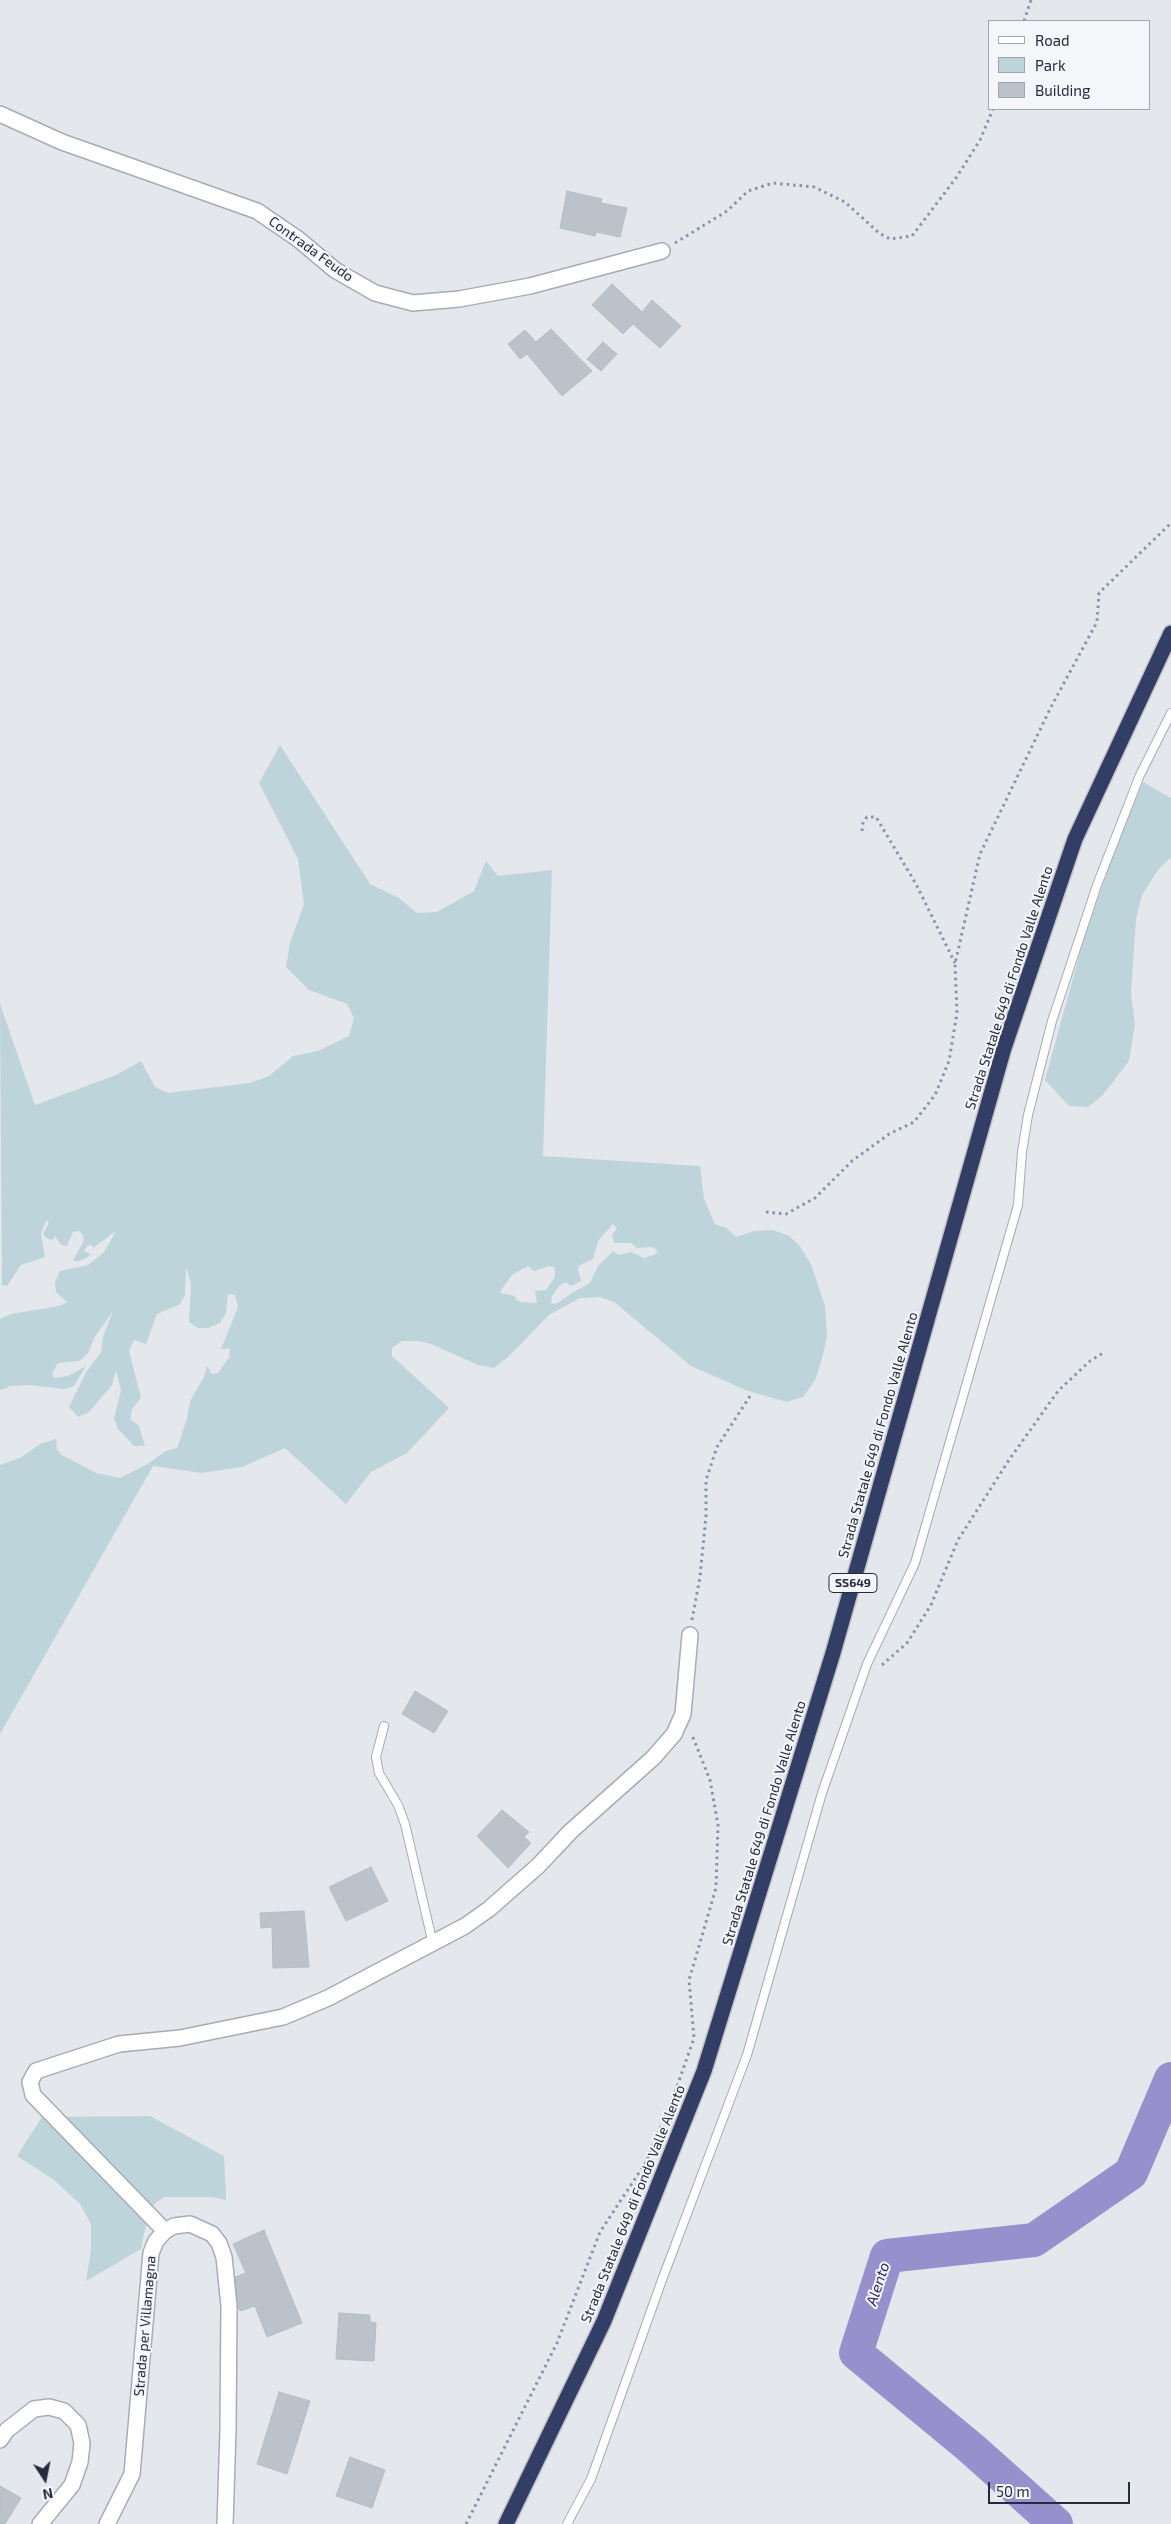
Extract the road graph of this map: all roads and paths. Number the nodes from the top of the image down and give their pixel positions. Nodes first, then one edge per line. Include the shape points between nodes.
1 (1031, 0) edge
2 (1024, 20) edge
3 (993, 110) edge
4 (0, 114) edge
5 (662, 251) joint
6 (1171, 523) edge
7 (1171, 633) edge
8 (1171, 713) edge
9 (862, 831) dead end
10 (955, 964) junction
11 (766, 1212) dead end
12 (1103, 1353) dead end
13 (752, 1393) dead end
14 (690, 1635) joint
15 (860, 1683) junction
16 (684, 1714) junction
17 (384, 1726) dead end
18 (433, 1944) junction
19 (165, 2231) junction
20 (0, 2440) edge
21 (40, 2524) edge
22 (107, 2524) edge
23 (224, 2524) edge
24 (466, 2524) edge
25 (506, 2524) edge
26 (567, 2524) edge

1 - 2 path
3 - 5 path via 980,140 956,178 912,236 890,239 878,233 844,202 814,187 773,183 748,191 727,211
4 - 5 street, Contrada Feudo via 62,142 257,211 298,238 335,270 376,293 414,303 459,299 530,286
6 - 10 path via 1099,593 1097,622 1050,707 980,854
7 - 25 highway, Strada Statale 649 di Fondo Valle Alento / SS649 via 1075,839 1004,1048 833,1653 704,2071 604,2321
8 - 15 lane via 1140,775 1097,885 1052,1021 1028,1115 1018,1205 974,1360 915,1563
9 - 10 path via 867,817 876,817 916,884
10 - 11 path via 957,1013 949,1060 935,1095 914,1122 889,1134 852,1161 822,1192 800,1208 786,1214
12 - 15 path via 1058,1392 1008,1460 958,1540 931,1605 907,1643
13 - 14 path via 717,1447 706,1480 700,1577
14 - 16 street
15 - 26 lane via 822,1793 747,2055 591,2479
16 - 18 street via 674,1734 653,1758 538,1866 489,1909
16 - 24 path via 710,1780 718,1825 716,1888 689,1980 694,2038 646,2162 600,2232 557,2342
17 - 18 lane via 376,1757 379,1773 405,1824
18 - 19 street via 328,1998 283,2017 180,2038 119,2044 36,2071 30,2082 33,2096
19 - 22 street, Strada per Villamagna via 156,2241 148,2265 132,2474
19 - 23 street via 174,2226 198,2225 220,2243 224,2257 229,2306
20 - 21 street via 7,2430 34,2409 49,2407 64,2411 78,2425 82,2443 72,2485

